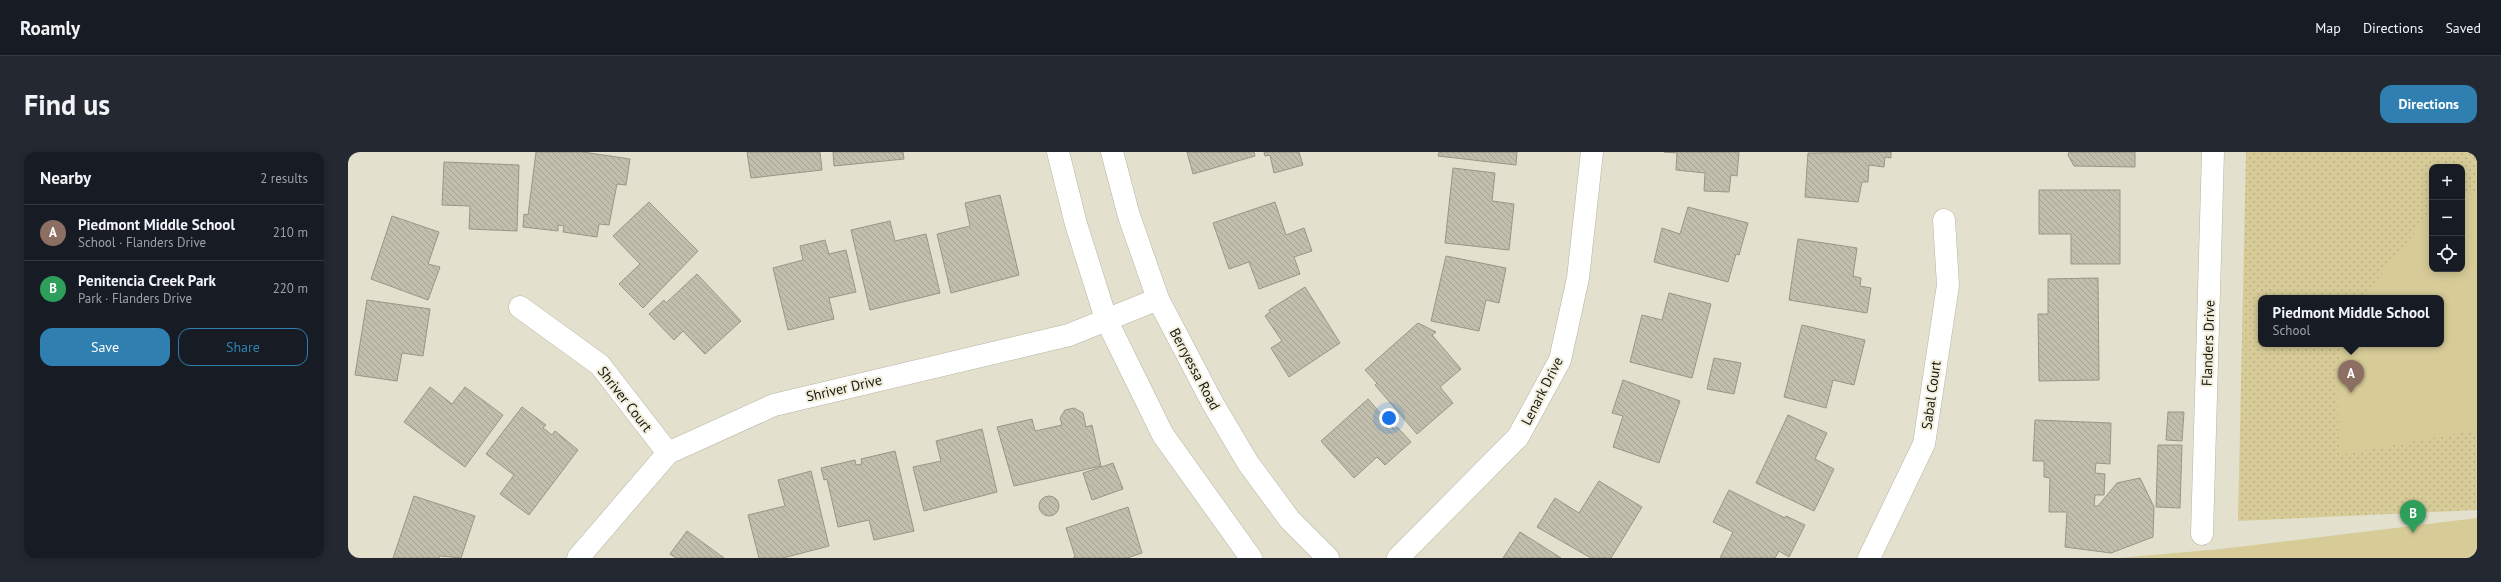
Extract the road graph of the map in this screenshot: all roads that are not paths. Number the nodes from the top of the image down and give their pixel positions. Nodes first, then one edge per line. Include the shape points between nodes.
1 (1058, 152) edge
2 (1112, 152) edge
3 (1592, 152) edge
4 (2213, 152) edge
5 (1944, 220) dead end
6 (1158, 300) junction
7 (520, 307) dead end
8 (1106, 320) junction
9 (668, 453) junction
10 (2202, 534) dead end
11 (578, 558) edge
12 (1251, 558) edge
13 (1328, 558) edge
14 (1398, 558) edge
15 (1869, 558) edge

1 - 8 street via 1076,224
2 - 6 street, Berryessa Road via 1129,216
3 - 14 street, Lenark Drive via 1578,278 1560,360 1518,437
4 - 10 street, Flanders Drive
5 - 15 street, Sabal Court via 1948,284 1924,444
6 - 8 street, Shriver Drive
6 - 13 street, Berryessa Road via 1212,402 1248,463 1290,520
7 - 9 street, Shriver Court via 600,365
8 - 9 street, Shriver Drive via 1069,335 774,405
8 - 12 street via 1163,435
9 - 11 street, Shriver Drive

